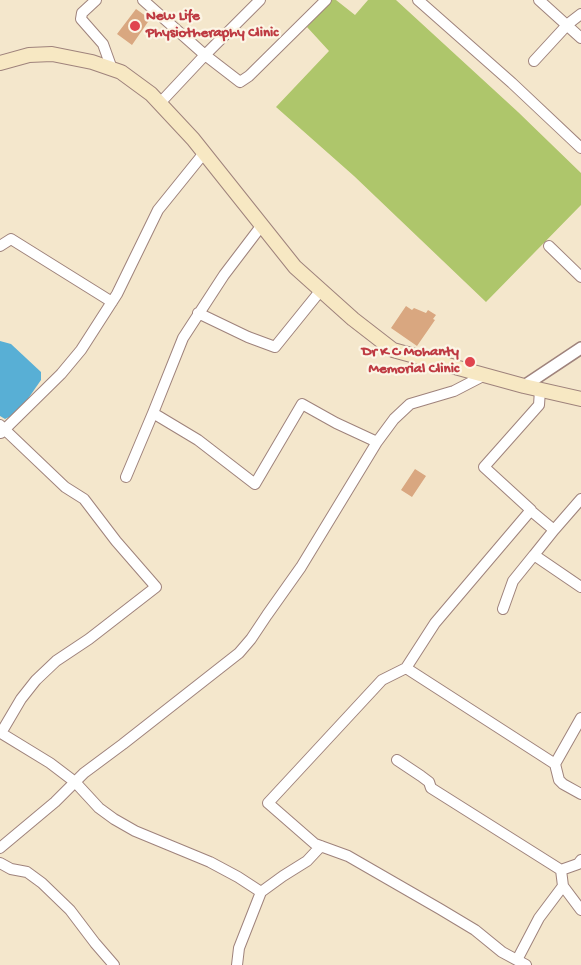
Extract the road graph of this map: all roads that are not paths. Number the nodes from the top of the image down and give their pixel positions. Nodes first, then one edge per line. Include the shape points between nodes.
1 (96, 0) edge
2 (143, 0) edge
3 (260, 0) edge
4 (326, 0) edge
5 (418, 0) edge
6 (539, 0) edge
7 (581, 14) edge
8 (568, 24) junction
9 (581, 38) edge
10 (205, 55) junction
11 (534, 62) dead end
12 (0, 63) edge
13 (112, 69) junction
14 (160, 103) junction
15 (581, 148) edge
16 (204, 153) junction
17 (262, 225) junction
18 (0, 246) edge
19 (549, 246) dead end
20 (581, 277) edge
21 (321, 290) junction
22 (112, 302) junction
23 (198, 313) junction
24 (581, 348) edge
25 (483, 376) junction
26 (524, 386) junction
27 (540, 390) junction
28 (581, 399) edge
29 (154, 413) junction
30 (1, 429) edge
31 (377, 442) junction
32 (126, 477) dead end
33 (581, 499) edge
34 (530, 510) junction
35 (554, 530) junction
36 (534, 555) junction
37 (581, 587) edge
38 (503, 609) dead end
39 (406, 668) junction
40 (581, 718) edge
41 (0, 733) edge
42 (397, 760) dead end
43 (555, 764) junction
44 (75, 782) junction
45 (581, 794) edge
46 (321, 846) junction
47 (0, 848) edge
48 (581, 860) edge
49 (0, 863) edge
50 (561, 870) junction
51 (563, 886) junction
52 (260, 892) junction
53 (581, 910) edge
54 (522, 963) edge
55 (114, 965) edge
56 (237, 965) edge

1 - 13 street via 82,12 81,19 103,44
2 - 10 street
3 - 10 street
4 - 10 street via 240,82
5 - 15 street
6 - 8 street
7 - 8 street
8 - 9 street
8 - 11 street
10 - 14 street
12 - 13 main road via 29,55 52,54
13 - 14 main road via 121,72
14 - 16 main road
16 - 17 main road
16 - 22 street via 158,210
17 - 21 main road via 296,267
17 - 23 street
18 - 22 street via 11,239
19 - 20 street
21 - 23 street via 275,347
21 - 25 main road via 393,350
22 - 30 street via 61,374
23 - 29 street via 183,338
24 - 26 street
25 - 26 main road
25 - 31 street via 454,391 410,404
26 - 27 main road
27 - 28 main road
27 - 34 street via 539,405 484,467
29 - 31 street via 198,440 255,484 302,404
29 - 32 street
30 - 41 street via 65,487 84,499 116,542 156,586 56,661 21,699
31 - 44 street via 301,567 239,653
33 - 35 street
34 - 35 street
34 - 39 street via 435,623
35 - 36 street
36 - 37 street
36 - 38 street via 513,581
39 - 43 street
39 - 46 street via 382,680 268,803
40 - 43 street
41 - 44 street
42 - 50 street via 422,776 431,788
43 - 45 street via 559,780
44 - 47 street
44 - 52 street via 114,819 210,862
46 - 52 street via 307,861
46 - 54 street via 348,856 440,909
48 - 50 street
49 - 55 street via 27,872 42,883 70,910
50 - 51 street
51 - 53 street
51 - 54 street via 539,918
52 - 56 street

